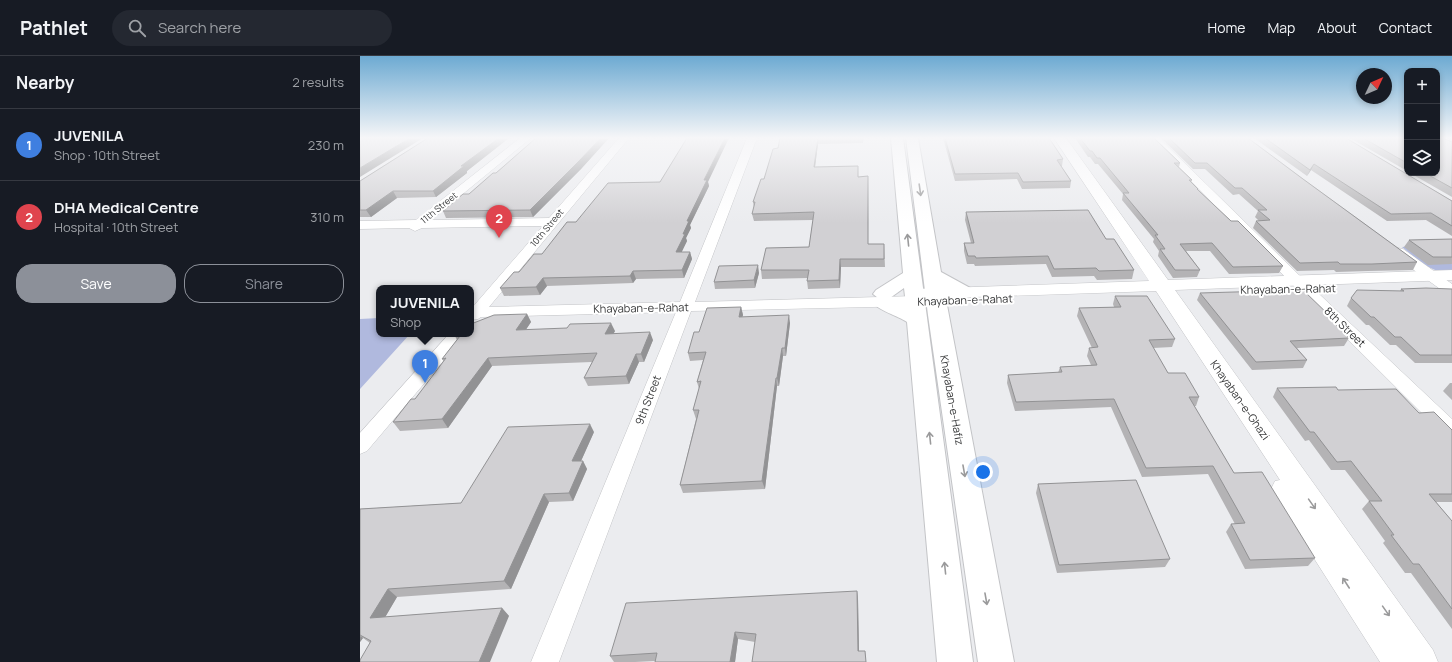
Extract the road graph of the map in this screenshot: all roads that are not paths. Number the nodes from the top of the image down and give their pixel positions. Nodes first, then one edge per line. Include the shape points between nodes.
1 (490, 166) edge
2 (600, 166) edge
3 (741, 166) edge
4 (908, 166) edge
5 (1072, 166) edge
6 (1078, 166) edge
7 (1182, 166) edge
8 (418, 224) junction
9 (360, 225) edge
10 (548, 226) junction
11 (408, 233) junction
12 (360, 234) edge
13 (1386, 243) edge
14 (1446, 283) edge
15 (1301, 284) junction
16 (1158, 289) junction
17 (967, 296) junction
18 (925, 297) junction
19 (883, 298) junction
20 (686, 303) junction
21 (477, 311) edge
22 (455, 337) edge
23 (1452, 431) edge
24 (362, 441) edge
25 (546, 662) edge
26 (955, 662) edge
27 (996, 662) edge
28 (1399, 662) edge
29 (1421, 662) edge

1 - 8 street, 11th Street
2 - 10 street, 10th Street
3 - 20 street, 9th Street
4 - 18 main road, Khayaban-e-Hafiz
5 - 16 street, Khayaban-e-Ghazi
6 - 16 street, Khayaban-e-Ghazi
7 - 15 street, 8th Street
8 - 9 street
8 - 10 street
8 - 11 street, 11th Street
10 - 11 street
10 - 21 street, 10th Street
11 - 12 street
13 - 14 street
14 - 15 street, Khayaban-e-Rahat
15 - 16 street, Khayaban-e-Rahat
15 - 23 street, 8th Street
16 - 17 street, Khayaban-e-Rahat
28 -> 16 street, Khayaban-e-Ghazi
16 -> 29 street, Khayaban-e-Ghazi
17 - 18 main road
17 - 18 main road
18 - 19 main road
18 - 19 main road via 904,311
26 -> 18 main road, Khayaban-e-Hafiz
18 -> 27 main road, Khayaban-e-Hafiz
19 - 20 street, Khayaban-e-Rahat
20 - 21 street, Khayaban-e-Rahat
20 - 25 street, 9th Street
22 - 24 street

